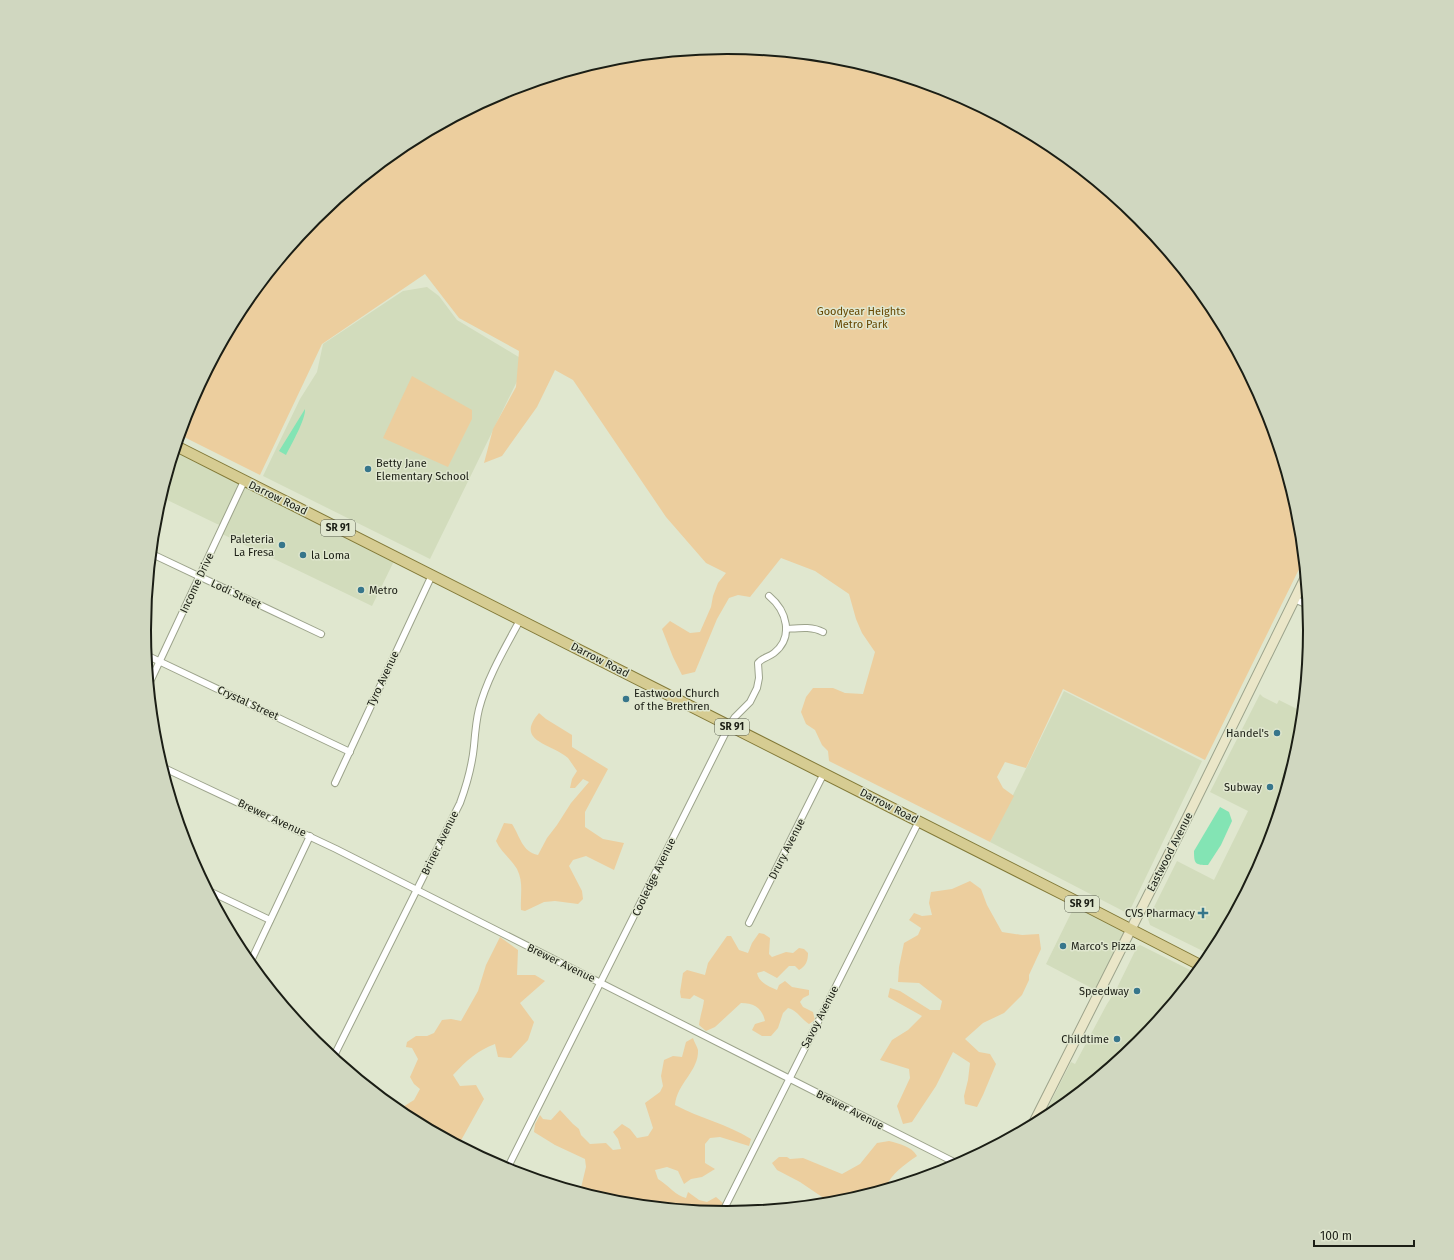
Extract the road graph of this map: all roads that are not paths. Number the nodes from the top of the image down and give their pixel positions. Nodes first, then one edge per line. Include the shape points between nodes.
1 (181, 449) edge
2 (244, 481) junction
3 (156, 556) edge
4 (432, 575) junction
5 (200, 576) junction
6 (1301, 585) edge
7 (769, 596) dead end
8 (1294, 599) junction
9 (1302, 603) edge
10 (520, 620) junction
11 (786, 629) junction
12 (824, 632) dead end
13 (321, 634) dead end
14 (152, 657) edge
15 (160, 661) junction
16 (153, 676) edge
17 (729, 726) junction
18 (350, 752) junction
19 (169, 770) edge
20 (824, 774) junction
21 (336, 783) dead end
22 (919, 822) junction
23 (310, 836) junction
24 (417, 890) junction
25 (215, 894) edge
26 (270, 920) junction
27 (749, 923) dead end
28 (1131, 929) junction
29 (253, 957) edge
30 (1197, 963) edge
31 (601, 983) junction
32 (337, 1053) edge
33 (790, 1079) junction
34 (1038, 1115) edge
35 (951, 1160) edge
36 (510, 1163) edge
37 (725, 1206) edge

1 - 2 main road, Darrow Road / SR 91
2 - 4 main road, Darrow Road / SR 91
2 - 5 street, Income Drive
3 - 5 street, Lodi Street
4 - 10 main road, Darrow Road / SR 91
4 - 18 street, Tyro Avenue
5 - 13 street, Lodi Street
5 - 15 street, Income Drive
6 - 8 street, Eastwood Avenue
7 - 11 street via 784,613
8 - 9 street
8 - 28 street, Eastwood Avenue
10 - 17 main road, Darrow Road / SR 91
10 - 24 street, Briner Avenue via 481,702 462,798
11 - 12 street via 810,628
11 - 17 street, Cooledge Avenue via 778,649 758,663 757,688 750,702
14 - 15 street, Crystal Street
15 - 16 street, Income Drive
15 - 18 street, Crystal Street
17 - 20 main road, Darrow Road / SR 91
17 - 31 street, Cooledge Avenue
18 - 21 street, Tyro Avenue
19 - 23 street, Brewer Avenue
20 - 22 main road, Darrow Road / SR 91
20 - 27 street, Drury Avenue
22 - 28 main road, Darrow Road / SR 91
22 - 33 street, Savoy Avenue
23 - 24 street, Brewer Avenue
23 - 26 street
24 - 31 street, Brewer Avenue
24 - 32 street, Briner Avenue
25 - 26 street
26 - 29 street
28 - 30 main road, Darrow Road / SR 91
28 - 34 street, Eastwood Avenue
31 - 33 street, Brewer Avenue
31 - 36 street, Cooledge Avenue
33 - 35 street, Brewer Avenue
33 - 37 street, Savoy Avenue

